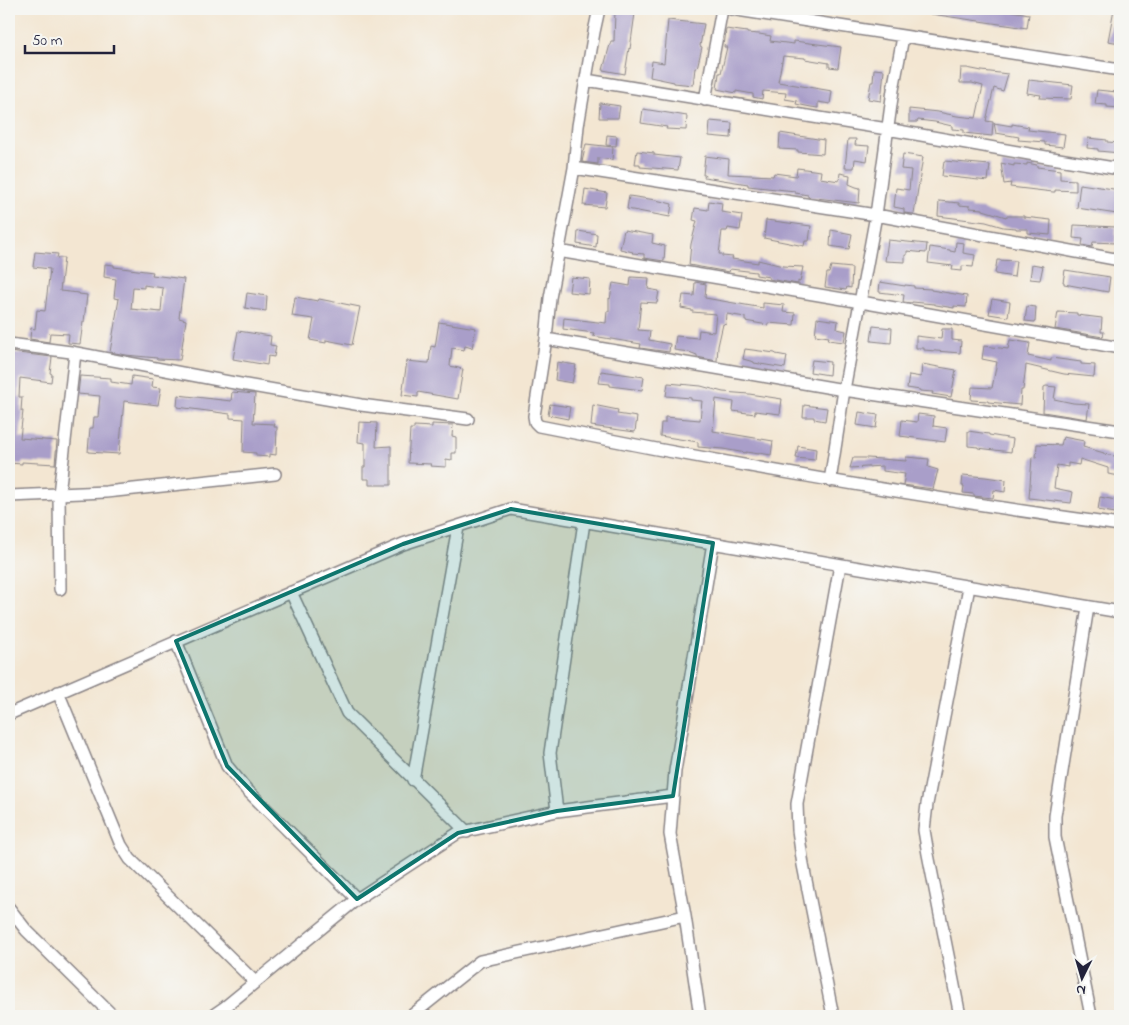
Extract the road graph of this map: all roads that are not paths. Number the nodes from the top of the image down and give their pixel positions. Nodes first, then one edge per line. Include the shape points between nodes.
1 (599, 9) edge
2 (722, 9) edge
3 (731, 9) edge
4 (903, 36) junction
5 (1120, 70) edge
6 (586, 80) junction
7 (705, 100) junction
8 (887, 129) junction
9 (574, 168) junction
10 (1120, 169) edge
11 (876, 215) junction
12 (558, 251) junction
13 (1120, 260) edge
14 (860, 302) junction
15 (546, 339) junction
16 (9, 344) edge
17 (1120, 348) edge
18 (76, 353) junction
19 (844, 390) junction
20 (468, 419) dead end
21 (1120, 431) edge
22 (275, 474) dead end
23 (830, 481) junction
24 (59, 494) junction
25 (9, 496) edge
26 (584, 522) junction
27 (1120, 525) edge
28 (458, 526) junction
29 (713, 544) junction
30 (840, 565) junction
31 (969, 587) junction
32 (60, 589) dead end
33 (291, 592) junction
34 (1088, 607) junction
35 (1120, 612) edge
36 (176, 641) junction
37 (58, 692) junction
38 (9, 714) edge
39 (414, 780) junction
40 (673, 796) junction
41 (557, 812) junction
42 (466, 832) junction
43 (357, 899) junction
44 (9, 908) edge
45 (685, 916) junction
46 (255, 982) junction
47 (113, 1016) edge
48 (212, 1016) edge
49 (410, 1016) edge
50 (700, 1016) edge
51 (833, 1016) edge
52 (960, 1016) edge
53 (1091, 1016) edge

1 - 6 street
2 - 7 street
3 - 4 street
4 - 5 street
4 - 8 street
6 - 7 street
6 - 9 street
7 - 8 street
8 - 10 street
8 - 11 street
9 - 11 street
9 - 12 street
11 - 13 street
11 - 14 street
12 - 14 street
12 - 15 street
14 - 17 street
14 - 19 street
15 - 19 street
15 - 23 street via 534,416 539,426
16 - 18 street
18 - 20 street via 361,405
18 - 24 street
19 - 21 street
19 - 23 street
22 - 24 street
23 - 27 street
24 - 25 street
24 - 32 street
26 - 28 street via 511,509
26 - 29 street
26 - 41 street via 550,753
28 - 33 street via 403,544
28 - 39 street
29 - 30 street
29 - 40 street
30 - 31 street
30 - 51 street via 797,804 803,865
31 - 34 street
31 - 52 street via 924,830
33 - 36 street
33 - 39 street via 347,713
34 - 35 street
34 - 53 street via 1055,816 1055,837
36 - 37 street
36 - 43 street via 227,766
37 - 38 street
37 - 46 street via 121,845 130,859
39 - 42 street
40 - 41 street
40 - 45 street via 670,834
41 - 42 street
42 - 43 street
43 - 46 street
44 - 47 street via 26,930
45 - 49 street via 480,961
45 - 50 street
46 - 48 street

